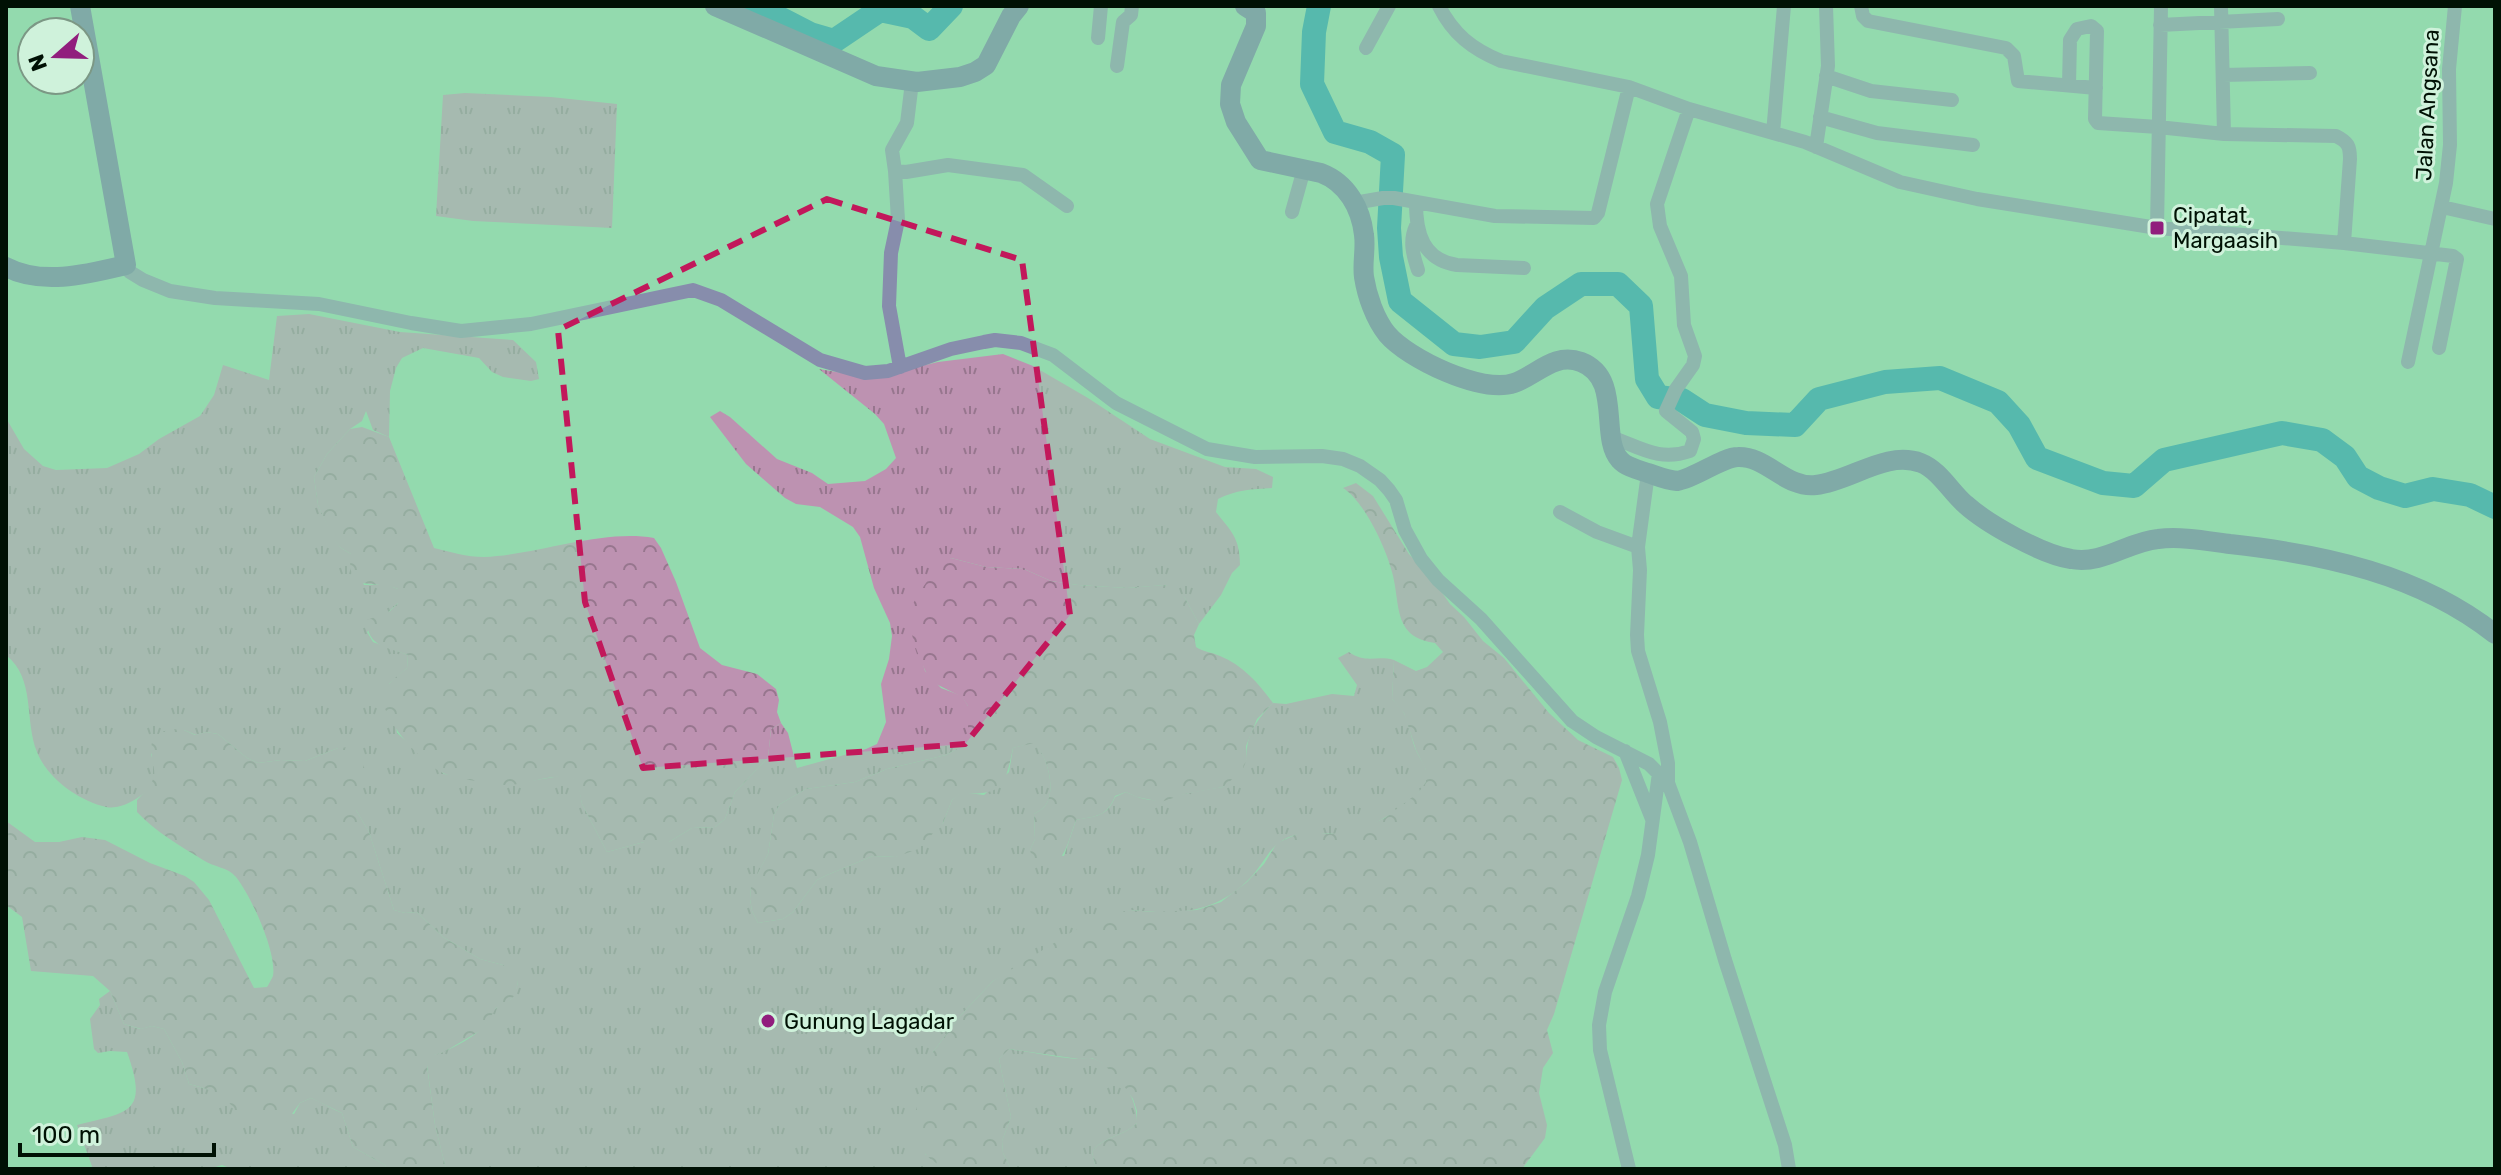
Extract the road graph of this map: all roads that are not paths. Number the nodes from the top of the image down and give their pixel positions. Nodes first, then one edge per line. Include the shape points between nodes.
1 (80, 6) edge
2 (715, 6) edge
3 (1019, 6) edge
4 (1245, 6) edge
5 (1389, 6) edge
6 (1439, 6) edge
7 (1784, 6) edge
8 (1826, 6) edge
9 (1861, 6) edge
10 (2161, 6) edge
11 (2221, 6) edge
12 (2455, 6) edge
13 (1100, 9) edge
14 (1132, 9) edge
15 (2278, 19) dead end
16 (2220, 24) junction
17 (2160, 25) junction
18 (1098, 38) dead end
19 (1366, 48) dead end
20 (1117, 66) dead end
21 (2310, 73) dead end
22 (2223, 75) junction
23 (1826, 76) junction
24 (2069, 85) junction
25 (1629, 87) junction
26 (910, 88) junction
27 (2096, 88) junction
28 (1952, 100) dead end
29 (1689, 109) junction
30 (1820, 117) junction
31 (2158, 127) junction
32 (1773, 133) junction
33 (2224, 134) junction
34 (1973, 145) dead end
35 (1816, 147) junction
36 (895, 171) junction
37 (1302, 177) junction
38 (1354, 203) junction
39 (1416, 203) junction
40 (1067, 206) dead end
41 (2442, 207) junction
42 (1292, 212) dead end
43 (2495, 219) edge
44 (1416, 225) junction
45 (2157, 228) junction
46 (2344, 243) junction
47 (2431, 252) junction
48 (126, 265) junction
49 (6, 267) edge
50 (1524, 268) dead end
51 (1418, 270) dead end
52 (2439, 348) dead end
53 (2408, 362) dead end
54 (900, 367) junction
55 (1611, 437) junction
56 (1648, 484) junction
57 (1560, 512) dead end
58 (1638, 547) junction
59 (2495, 634) edge
60 (1625, 751) junction
61 (1663, 778) junction
62 (1652, 819) junction
63 (1629, 1169) edge
64 (1789, 1169) edge

1 - 48 street
2 - 26 street
3 - 26 street via 986,65
4 - 37 street via 1256,13 1256,26 1231,85 1230,104 1260,160
5 - 19 street
6 - 25 street via 1455,32 1482,53 1524,67
7 - 32 street
8 - 23 street
9 - 24 street via 1868,21 2006,48 2014,56 2018,81
10 - 17 street
11 - 16 street
12 - 41 street, Jalan Angsana
13 - 18 street
14 - 20 street via 1123,20
15 - 16 street
16 - 17 street
16 - 22 street
17 - 31 street
21 - 22 street
22 - 33 street
23 - 28 street via 1871,91
23 - 30 street
24 - 27 street
24 - 27 street via 2070,40 2077,29 2091,26 2097,31
25 - 29 street
25 - 39 street via 1597,217 1495,216
26 - 36 street via 907,123 892,150
27 - 31 street via 2096,122
29 - 32 street
29 - 55 street via 1657,204 1660,226 1681,276 1684,325 1695,356 1666,408 1694,439 1690,451 1668,457
30 - 34 street via 1877,133
30 - 35 street
31 - 33 street
31 - 45 street
32 - 35 street
33 - 46 street via 2336,136 2346,141 2350,159
35 - 45 street via 1900,182
36 - 40 street via 948,165 1023,175
36 - 54 street via 898,220 889,306
37 - 38 street via 1330,176
37 - 42 street
38 - 39 street via 1389,198
38 - 55 street via 1364,236 1369,296 1388,335 1417,357 1491,386 1515,383 1561,360 1580,362 1601,381
39 - 44 street
41 - 43 street
41 - 47 street, Jalan Angsana
44 - 50 street via 1432,256 1448,263
44 - 51 street via 1412,251
45 - 46 street
46 - 47 street
47 - 52 street via 2457,259
47 - 53 street, Jalan Angsana
48 - 49 street via 43,277
48 - 54 street via 143,280 170,291 319,304 461,331 531,324 693,290 721,300 820,360 865,373
54 - 60 street via 973,344 1021,343 1053,355 1116,403 1207,449 1255,457 1322,456 1360,466 1396,500 1405,530 1438,580 1481,619 1572,721
55 - 56 street via 1620,460
56 - 58 street
56 - 59 street via 1684,480 1738,457 1799,484 1817,485 1885,463 1920,463 1983,518 2066,558 2086,562 2160,538 2324,557 2424,591
57 - 58 street
58 - 61 street via 1638,651 1660,722 1668,763
60 - 61 street
60 - 62 street
61 - 62 street
61 - 64 street via 1690,842
62 - 63 street via 1638,896 1602,1000 1599,1025 1600,1050

